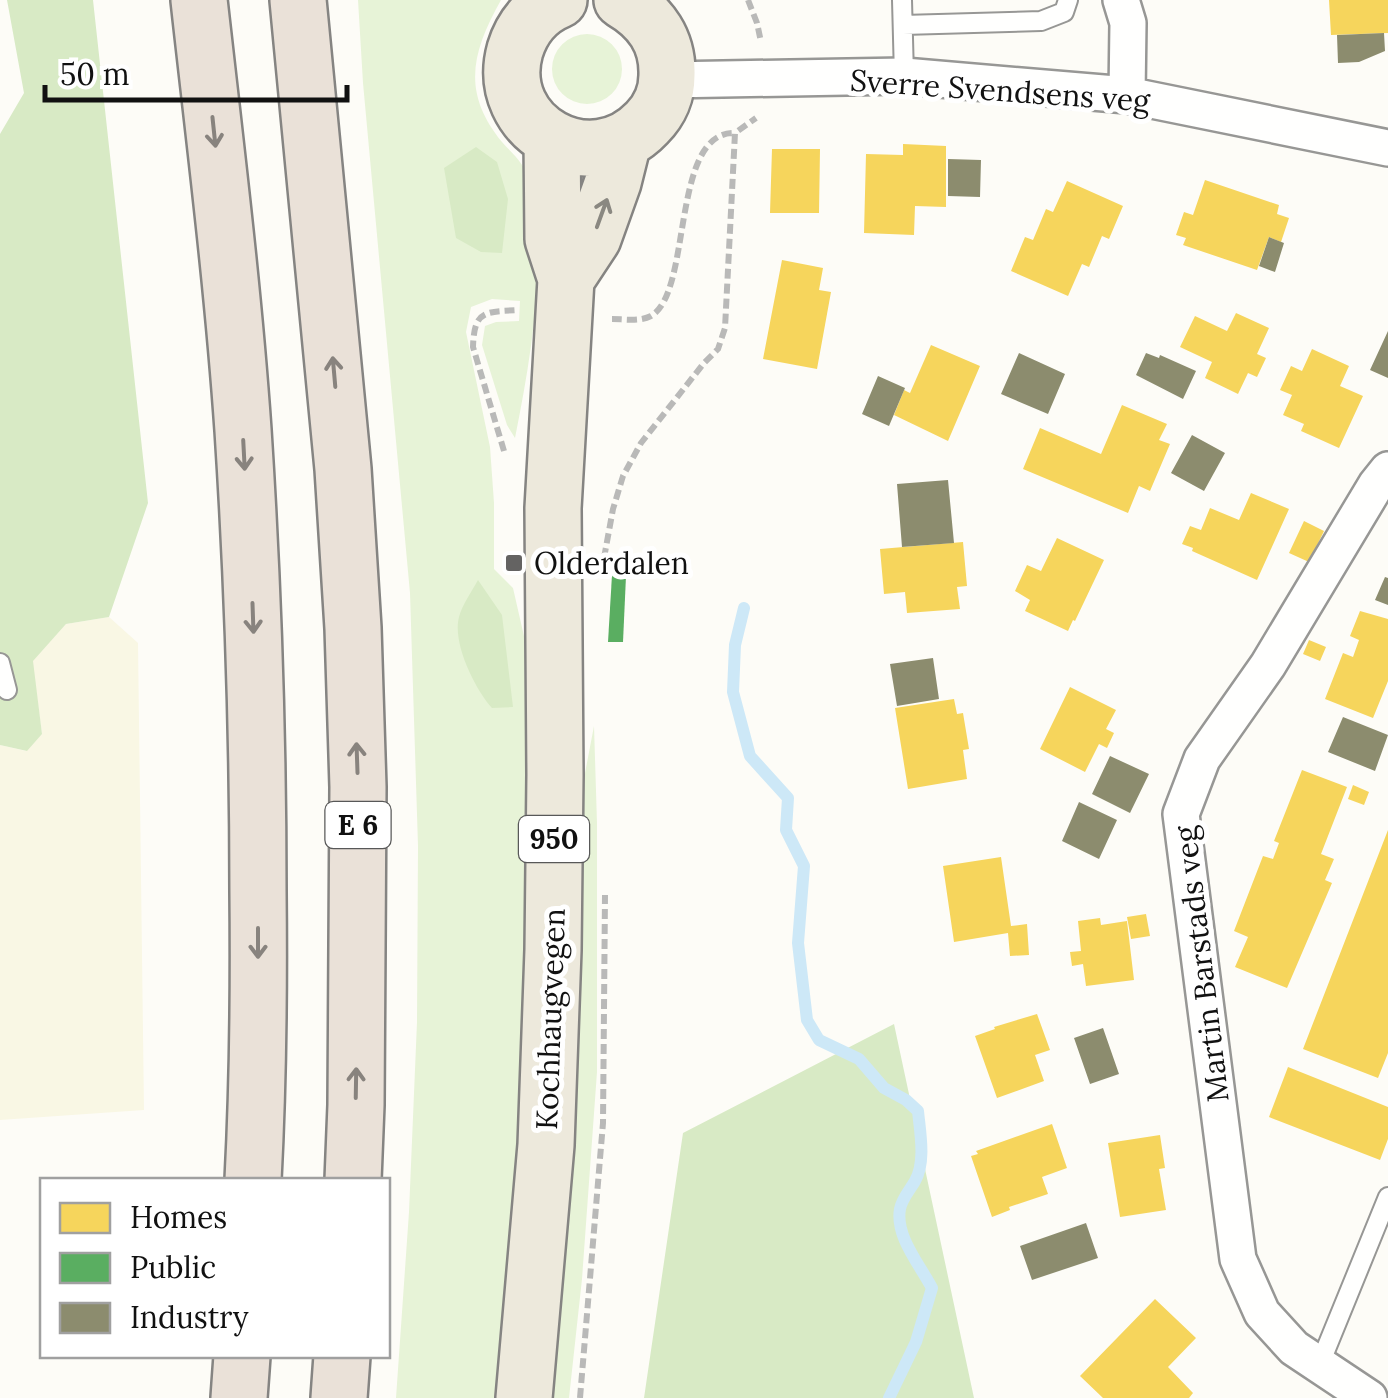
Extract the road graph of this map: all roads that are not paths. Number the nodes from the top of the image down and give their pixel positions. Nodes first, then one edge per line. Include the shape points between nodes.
1 (198, 0) edge
2 (622, 0) edge
3 (902, 0) edge
4 (1068, 0) edge
5 (1121, 0) edge
6 (300, 5) edge
7 (542, 7) edge
8 (902, 25) junction
9 (904, 76) junction
10 (667, 80) junction
11 (1126, 95) junction
12 (552, 139) junction
13 (624, 142) junction
14 (1388, 148) edge
15 (566, 279) junction
16 (1388, 470) edge
17 (0, 663) edge
18 (7, 690) dead end
19 (253, 1178) edge
20 (352, 1178) edge
21 (1388, 1197) edge
22 (242, 1358) edge
23 (342, 1358) edge
24 (1319, 1366) junction
25 (239, 1398) edge
26 (339, 1398) edge
27 (524, 1398) edge
28 (1369, 1398) edge

1 -> 19 highway via 227,247 253,613
2 - 10 main road via 662,40
3 - 8 lane
4 - 8 lane via 1064,12 1041,21
5 - 11 street via 1128,22
20 -> 6 highway, E 6 via 358,864 353,628
7 - 12 main road via 518,39 513,84 520,106
8 - 9 lane
9 - 10 street, Sverre Svendsens veg
9 - 11 street, Sverre Svendsens veg
10 - 13 main road, 950 via 654,117
11 - 14 street, Sverre Svendsens veg
12 - 13 main road via 587,149
12 - 15 main road, Kochhaugvegen / 950 via 553,239
15 -> 13 main road, Kochhaugvegen / 950 via 593,238
15 - 27 main road, Kochhaugvegen / 950 via 553,508 546,1145
16 - 24 street, Martin Barstads veg via 1202,759 1182,814 1238,1259 1262,1312
17 - 18 lane
21 - 24 lane
22 - 25 highway
23 - 26 highway
24 - 28 street, Martin Barstads veg

